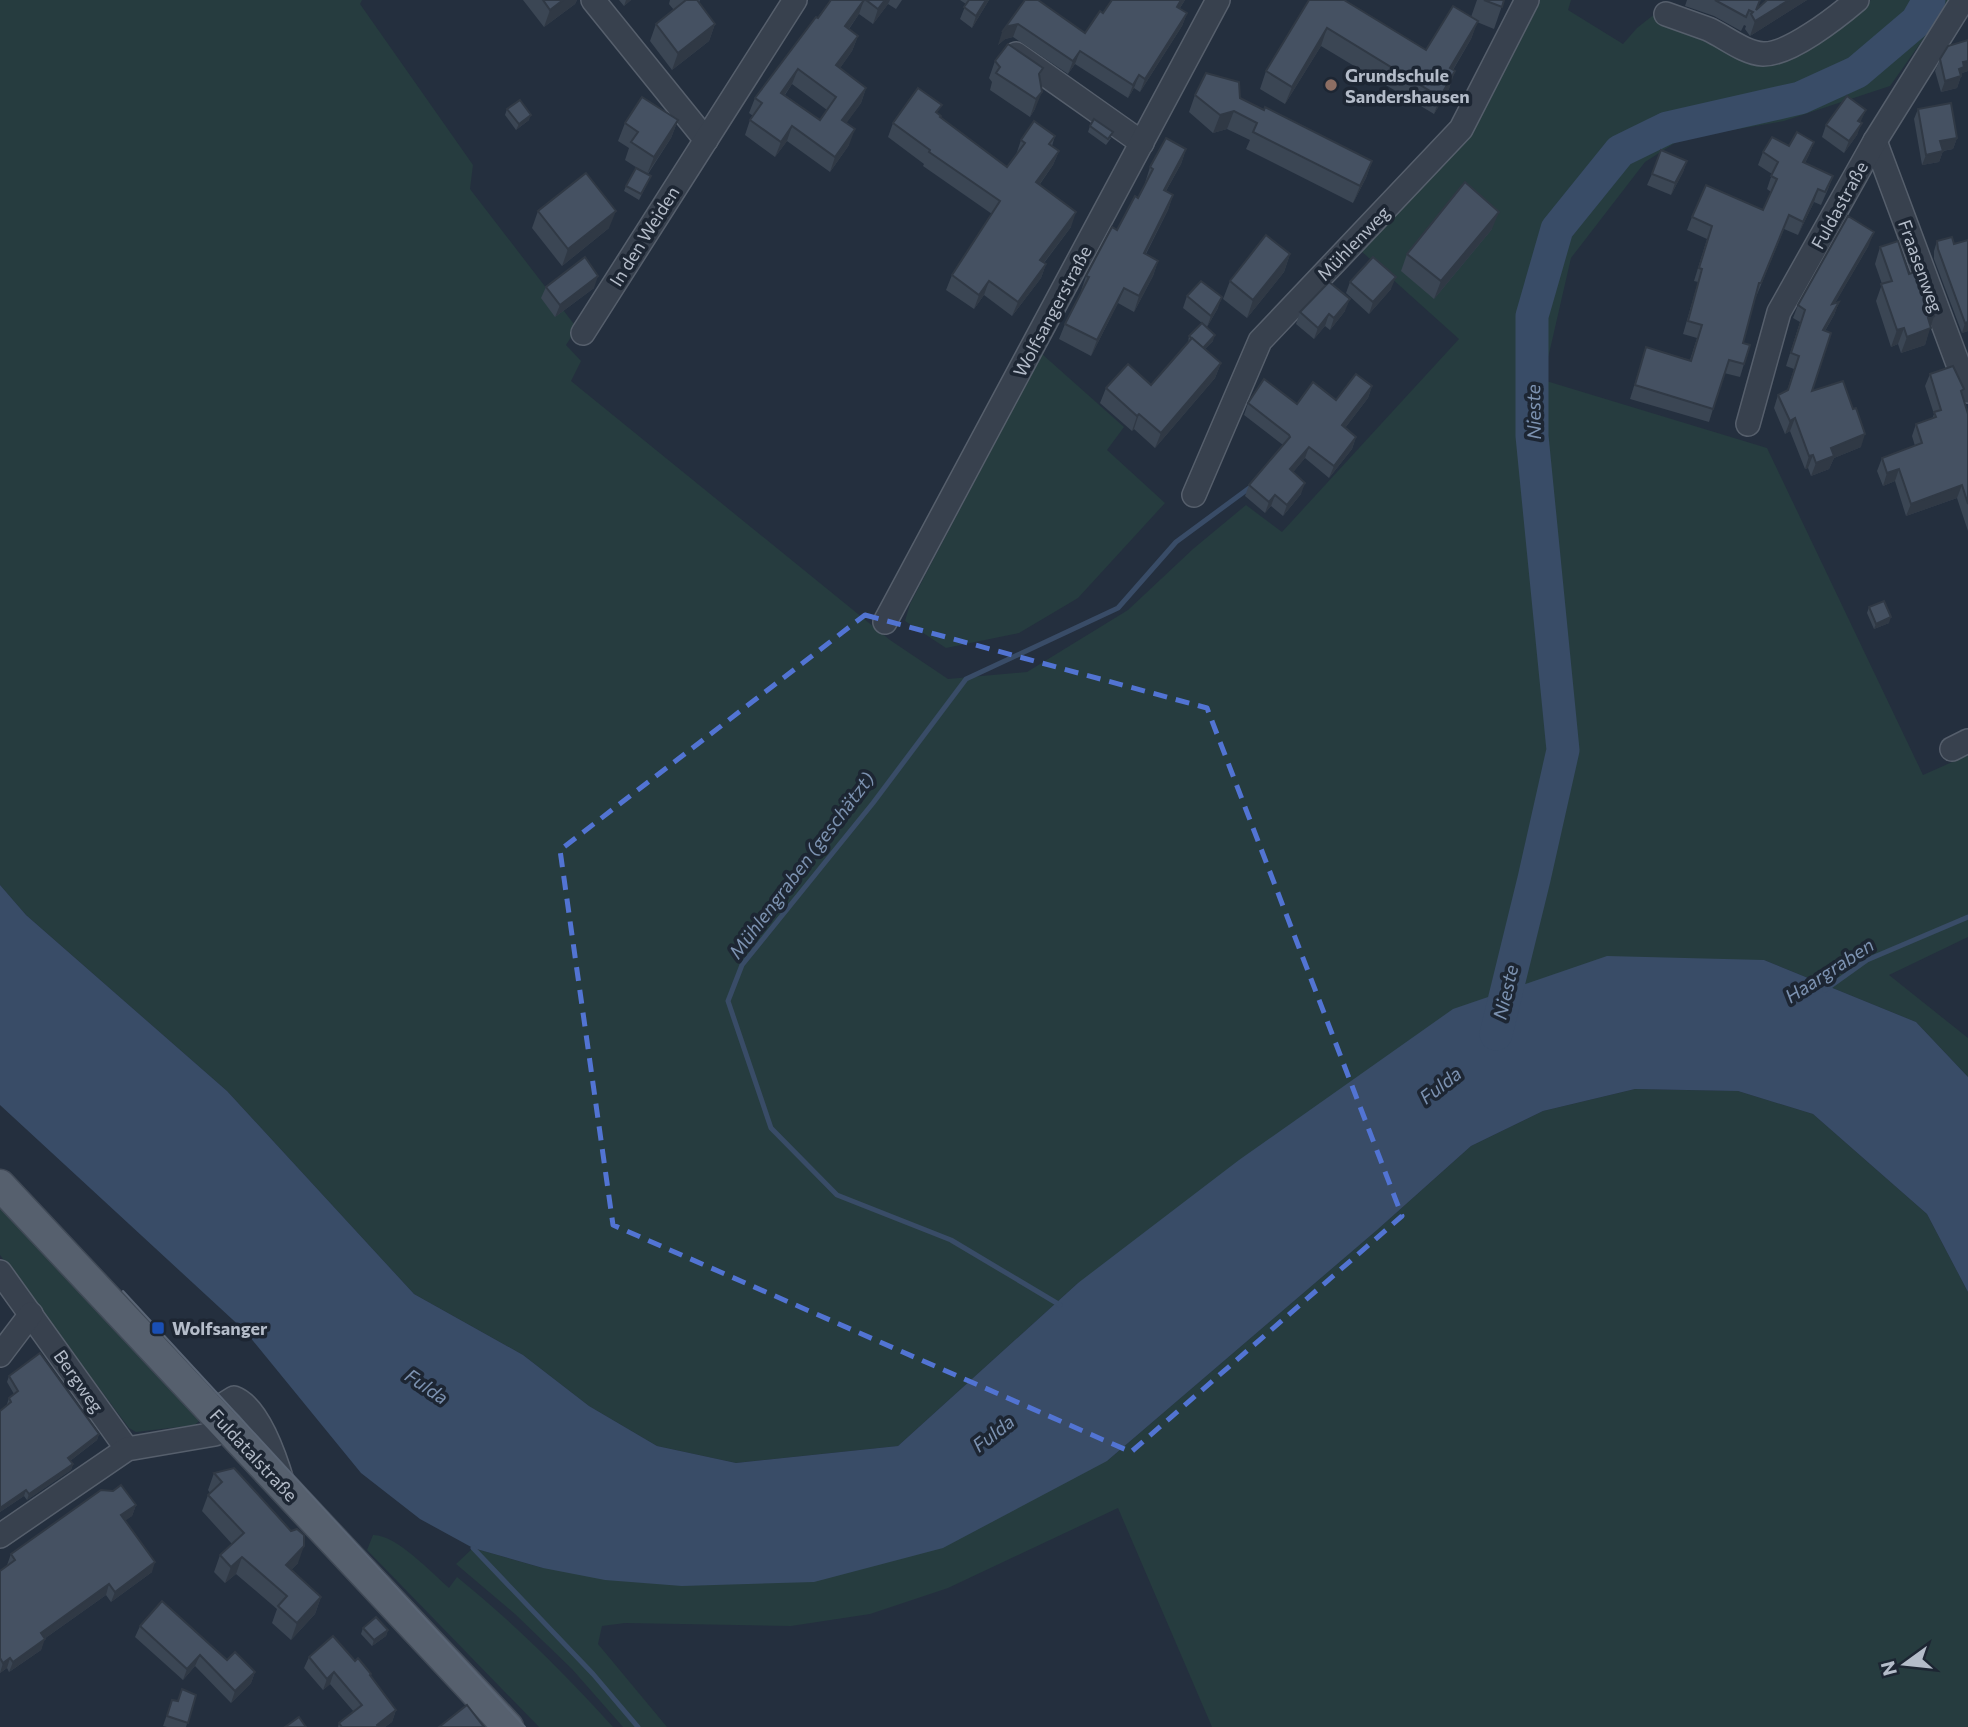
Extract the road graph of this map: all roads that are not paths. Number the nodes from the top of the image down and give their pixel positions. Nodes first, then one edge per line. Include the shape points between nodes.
1 (593, 0) edge
2 (795, 0) edge
3 (1218, 0) edge
4 (1527, 0) edge
5 (1857, 0) edge
6 (1963, 0) edge
7 (1666, 14) dead end
8 (1010, 51) edge
9 (706, 139) junction
10 (1875, 141) junction
11 (1142, 143) junction
12 (583, 333) dead end
13 (1968, 391) edge
14 (1748, 424) dead end
15 (1194, 495) dead end
16 (885, 622) dead end
17 (0, 1185) edge
18 (0, 1272) edge
19 (31, 1314) junction
20 (0, 1355) edge
21 (219, 1418) junction
22 (127, 1449) junction
23 (0, 1536) edge
24 (508, 1727) edge

1 - 9 street
2 - 9 street, In den Weiden
3 - 11 street, Wolfsangerstraße
4 - 15 street, Mühlenweg via 1461,129 1260,341
5 - 7 street via 1827,25 1763,54
6 - 10 street, Fuldastraße
8 - 11 street
9 - 12 street, In den Weiden
10 - 13 street, Fraasenweg
10 - 14 street, Fuldastraße via 1779,312
11 - 16 street, Wolfsangerstraße
17 - 21 main road, Fuldatalstraße
18 - 19 street, Bergweg
19 - 20 street
19 - 22 street, Bergweg
21 - 22 street via 215,1434
21 - 24 main road, Fuldatalstraße
22 - 23 street

